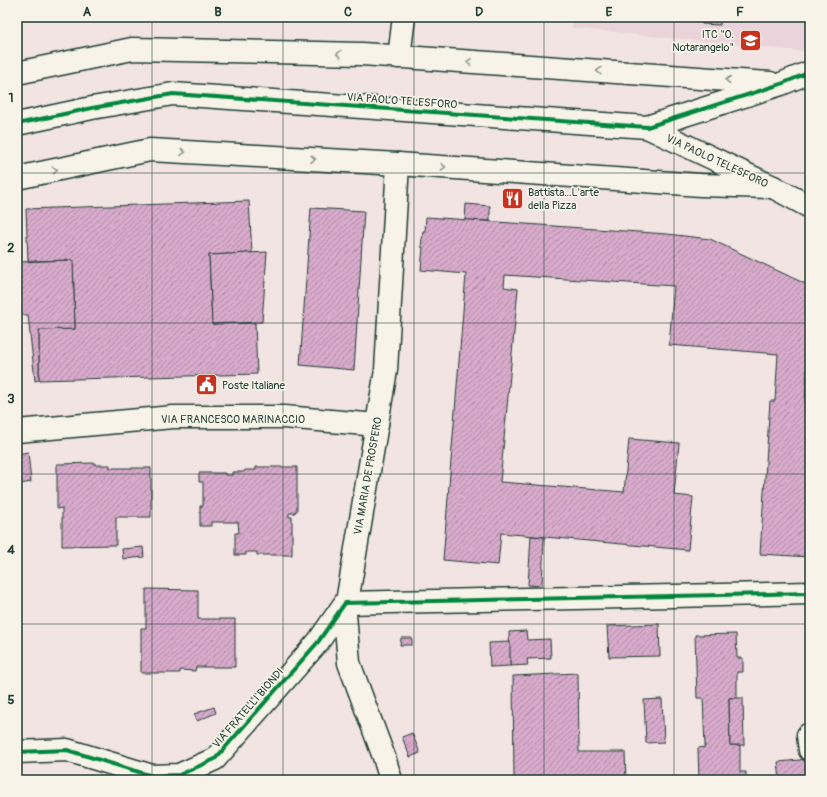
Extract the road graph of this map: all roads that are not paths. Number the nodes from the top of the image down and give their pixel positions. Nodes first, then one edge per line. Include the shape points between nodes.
1 (404, 17) edge
2 (399, 57) junction
3 (810, 72) edge
4 (17, 74) edge
5 (781, 84) junction
6 (17, 124) edge
7 (647, 127) junction
8 (398, 164) junction
9 (17, 178) edge
10 (773, 187) junction
11 (810, 206) edge
12 (377, 425) junction
13 (17, 432) edge
14 (810, 593) edge
15 (347, 602) junction
16 (810, 735) edge
17 (810, 750) edge
18 (17, 752) edge
19 (214, 770) edge
20 (122, 773) edge
21 (391, 780) edge

1 - 2 street
2 -> 4 street via 132,49
5 -> 2 street
3 - 5 street, VIA PAOLO TELESFORO
5 - 7 street, VIA PAOLO TELESFORO
6 - 7 street, VIA PAOLO TELESFORO via 173,94
7 - 10 street, VIA PAOLO TELESFORO
9 -> 8 street, VIA PAOLO TELESFORO via 150,150
8 -> 10 street, VIA PAOLO TELESFORO via 701,186
8 - 12 street, VIA MARIA DE PROSPERO via 386,370
10 - 11 street
12 - 13 street, VIA FRANCESCO MARINACCIO via 284,417 173,417
12 - 15 street, VIA MARIA DE PROSPERO
14 - 15 street
15 - 19 street, VIA FRATELLI BIONDI via 318,642
15 - 21 street, VIA MARIA DE PROSPERO via 345,614 349,663
16 - 17 street
18 - 20 street, VIA FRATELLI BIONDI via 67,750
19 - 20 street, VIA FRATELLI BIONDI via 152,776

